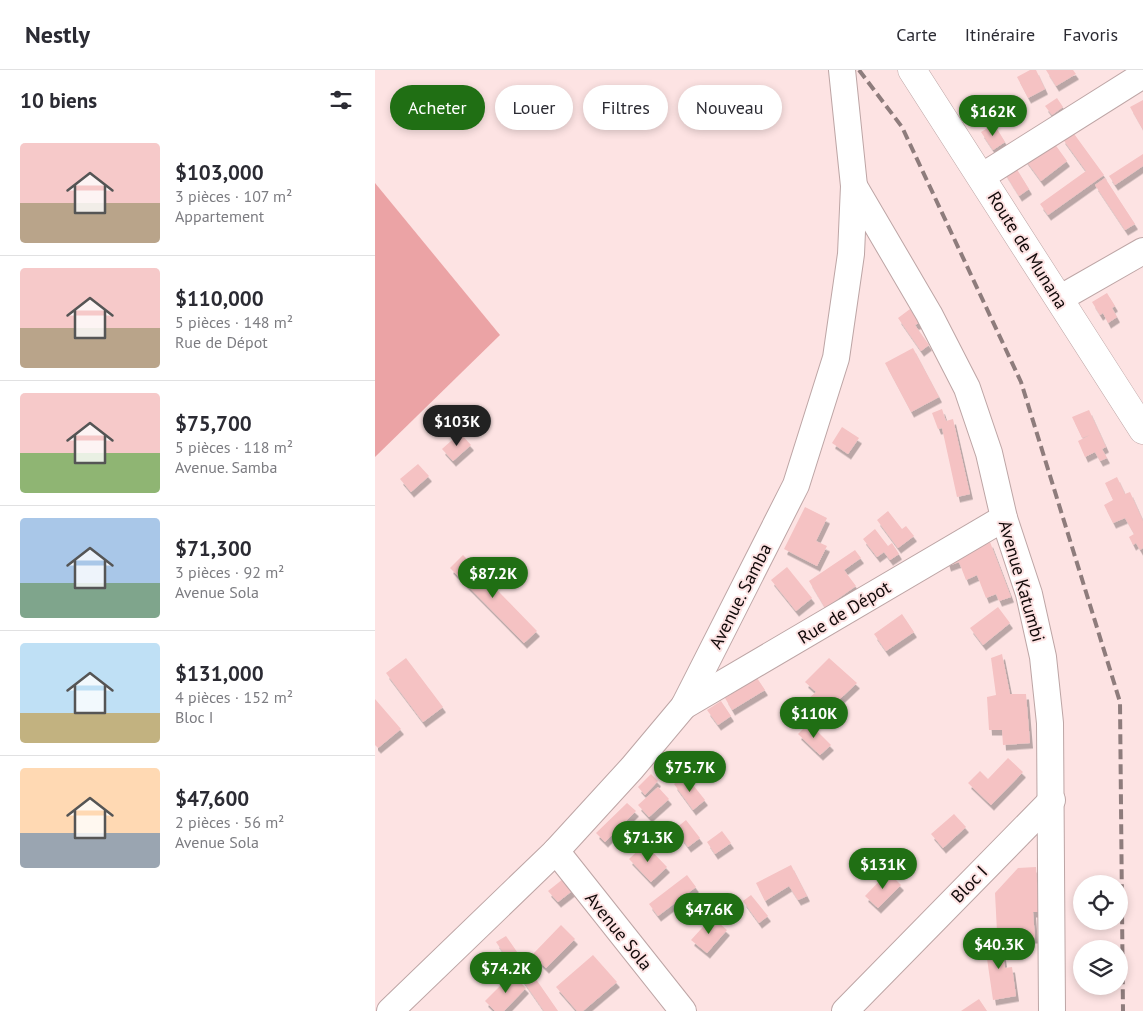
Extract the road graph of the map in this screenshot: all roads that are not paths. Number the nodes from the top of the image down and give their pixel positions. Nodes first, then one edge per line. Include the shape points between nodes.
1 (842, 70) edge
2 (912, 70) edge
3 (1143, 75) edge
4 (981, 176) junction
5 (853, 186) junction
6 (1143, 251) edge
7 (1059, 299) junction
8 (1143, 430) edge
9 (1004, 518) junction
10 (684, 706) junction
11 (1052, 800) junction
12 (556, 851) junction
13 (390, 1011) edge
14 (683, 1011) edge
15 (845, 1011) edge
16 (1053, 1011) edge

1 - 5 street, Avenue. Samba
2 - 4 main road, Route de Munana
3 - 4 street
4 - 7 main road, Route de Munana
5 - 9 street, Avenue Katumbi via 929,314 967,388 989,453
5 - 10 street, Avenue. Samba via 846,300 836,358 823,402 796,485
6 - 7 street
7 - 8 main road, Route de Munana
9 - 10 street, Rue de Dépot
9 - 11 street, Avenue Katumbi via 1029,594 1043,657 1050,723
10 - 12 street, Avenue. Samba
11 - 15 street, Bloc I
11 - 16 street, Avenue Katumbi
12 - 13 street, Avenue. Samba
12 - 14 street, Avenue Sola

